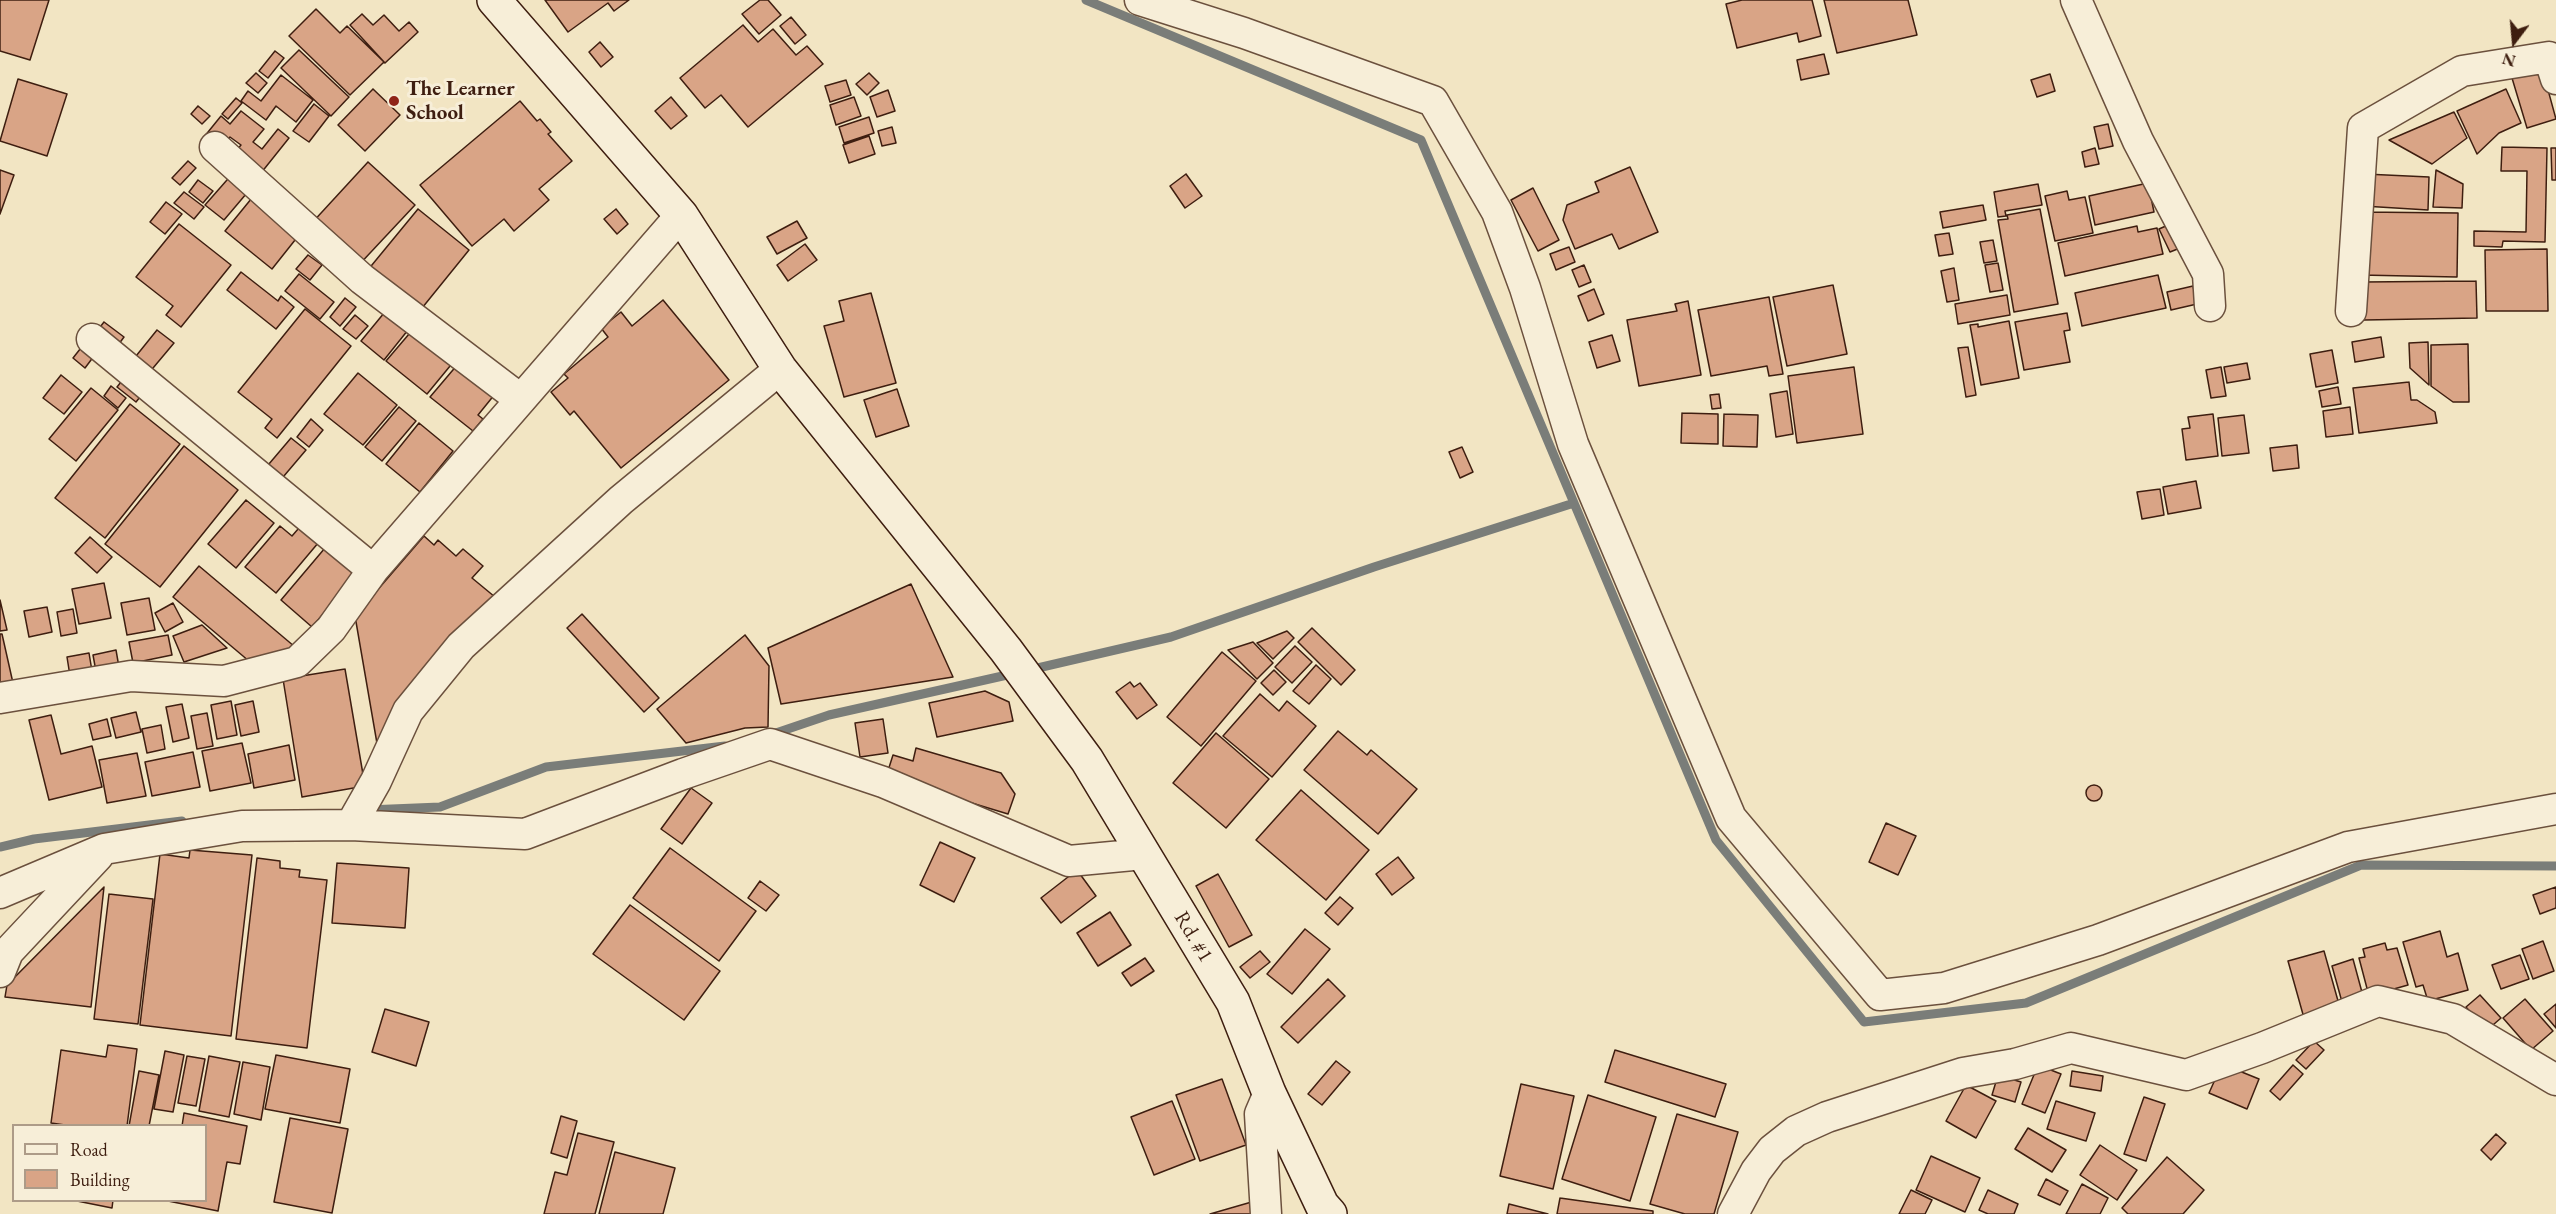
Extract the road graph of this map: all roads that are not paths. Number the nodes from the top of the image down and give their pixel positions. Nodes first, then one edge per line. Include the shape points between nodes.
1 (494, 0) edge
2 (1140, 0) edge
3 (2076, 0) edge
4 (2556, 79) edge
5 (215, 147) dead end
6 (681, 215) junction
7 (2210, 306) dead end
8 (2351, 310) dead end
9 (92, 339) dead end
10 (780, 369) junction
11 (520, 399) junction
12 (373, 570) junction
13 (0, 698) edge
14 (2556, 809) edge
15 (351, 825) junction
16 (104, 849) junction
17 (1144, 854) junction
18 (0, 893) edge
19 (0, 972) edge
20 (2556, 1080) edge
21 (1269, 1093) junction
22 (1266, 1214) edge
23 (1330, 1214) edge
24 (1733, 1214) edge

1 - 6 main road, Rd. #1
2 - 14 street via 1433,101 1497,212 1573,444 1731,818 1881,995 1944,988 2098,940 2348,847
3 - 7 street via 2138,141 2208,274
4 - 8 street via 2549,57 2462,70 2363,128
5 - 11 street via 362,279
6 - 10 main road, Rd. #1
6 - 11 street
9 - 12 street
10 - 15 street via 621,500 461,646 408,711
10 - 17 main road, Rd. #1 via 1006,650 1087,760
11 - 12 street
12 - 13 street via 331,629 297,662 224,681 131,676
15 - 16 street via 242,826
15 - 17 street via 525,834 770,744 883,782 1069,861
16 - 18 street
16 - 19 street via 8,952
17 - 21 main road, Rd. #1 via 1233,1002
20 - 24 street via 2453,1019 2378,1001 2186,1075 2072,1048 1963,1073 1827,1117 1796,1131 1772,1150 1756,1171
21 - 22 street via 1260,1114
21 - 23 main road, Rd. #1 via 1322,1205

